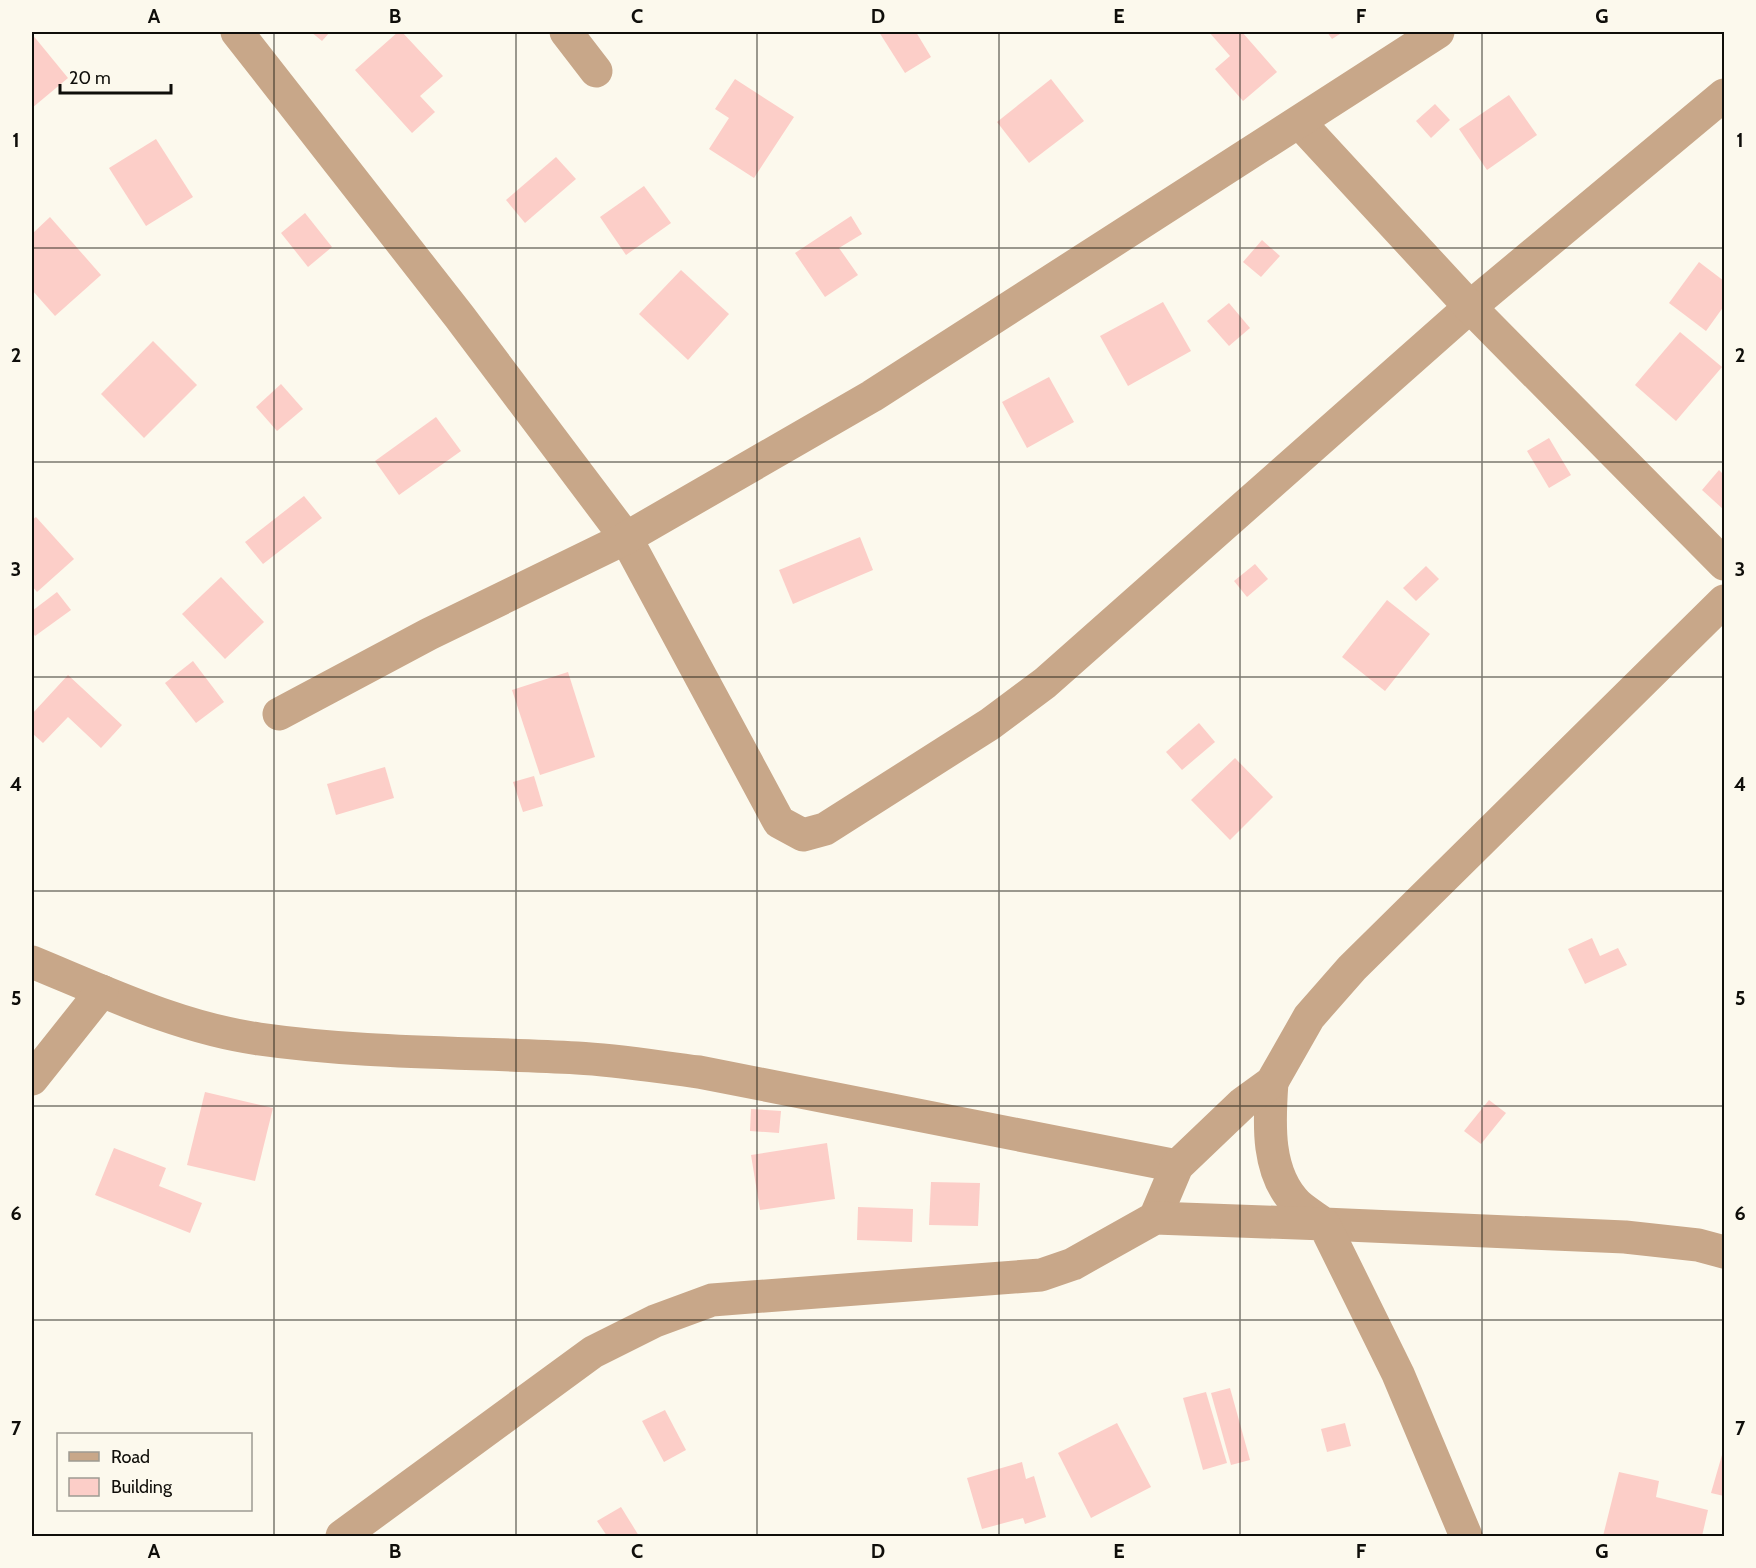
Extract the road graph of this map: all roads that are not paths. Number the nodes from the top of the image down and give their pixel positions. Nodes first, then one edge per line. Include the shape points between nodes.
1 (237, 32) edge
2 (566, 32) edge
3 (1438, 32) edge
4 (596, 70) dead end
5 (1725, 95) edge
6 (1300, 123) junction
7 (1470, 307) junction
8 (626, 538) junction
9 (1725, 564) edge
10 (1725, 601) edge
11 (279, 714) dead end
12 (32, 962) edge
13 (102, 991) junction
14 (32, 1079) edge
15 (1272, 1082) junction
16 (1177, 1166) junction
17 (1155, 1218) junction
18 (1324, 1224) junction
19 (1725, 1252) edge
20 (342, 1536) edge
21 (1466, 1536) edge

1 - 8 street
2 - 4 street
3 - 6 street
5 - 7 street
6 - 7 street
6 - 8 street via 872,396
7 - 8 street via 1045,683 990,724 825,829 802,835 779,822
7 - 9 street
8 - 11 street via 429,634
10 - 15 street via 1352,968 1309,1017
12 - 13 street
13 - 14 street
13 - 16 street via 168,1017 257,1039 336,1047 580,1058 699,1072
15 - 16 street via 1243,1103
15 - 18 street via 1269,1125 1277,1170 1297,1204
16 - 17 street
17 - 18 street
17 - 20 street via 1073,1264 1041,1275 712,1300 655,1320 593,1352
18 - 19 street via 1625,1237
18 - 21 street via 1398,1374

